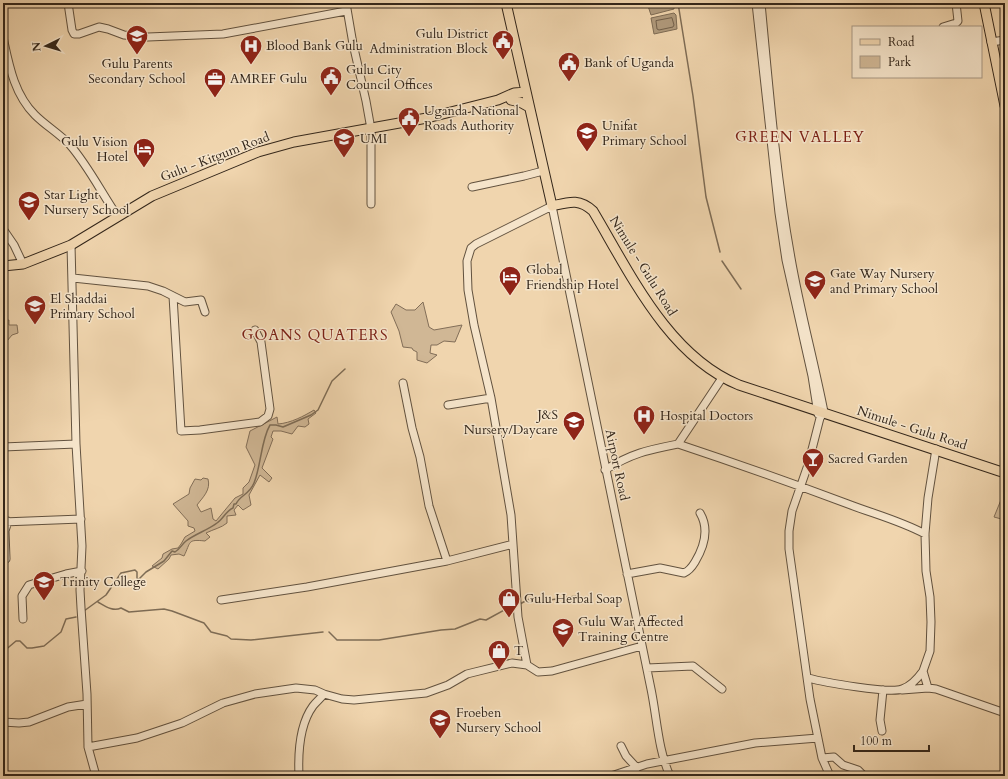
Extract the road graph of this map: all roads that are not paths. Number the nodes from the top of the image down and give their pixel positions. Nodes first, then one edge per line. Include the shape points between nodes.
1 (68, 3) edge
2 (506, 3) edge
3 (756, 3) edge
4 (761, 3) edge
5 (956, 3) edge
6 (984, 3) edge
7 (347, 6) edge
8 (946, 26) edge
9 (3, 37) edge
10 (1005, 40) edge
11 (991, 42) junction
12 (523, 81) junction
13 (526, 94) junction
14 (512, 96) junction
15 (1005, 106) edge
16 (529, 107) junction
17 (371, 129) junction
18 (543, 171) junction
19 (777, 177) junction
20 (472, 187) dead end
21 (371, 204) dead end
22 (552, 206) junction
23 (118, 217) junction
24 (3, 229) edge
25 (71, 245) junction
26 (23, 264) junction
27 (3, 266) edge
28 (73, 278) junction
29 (173, 296) junction
30 (205, 312) dead end
31 (256, 330) dead end
32 (722, 378) junction
33 (403, 383) dead end
34 (491, 398) junction
35 (448, 405) dead end
36 (820, 414) junction
37 (76, 444) junction
38 (678, 444) junction
39 (3, 447) edge
40 (936, 450) junction
41 (605, 470) junction
42 (1005, 473) edge
43 (801, 487) junction
44 (700, 513) dead end
45 (81, 519) junction
46 (926, 520) junction
47 (6, 522) edge
48 (911, 526) junction
49 (925, 534) junction
50 (513, 544) junction
51 (6, 559) dead end
52 (447, 561) junction
53 (82, 571) junction
54 (627, 574) junction
55 (221, 600) dead end
56 (23, 619) dead end
57 (642, 646) junction
58 (528, 665) junction
59 (647, 668) junction
60 (923, 671) junction
61 (808, 678) junction
62 (928, 688) junction
63 (722, 689) dead end
64 (883, 690) junction
65 (902, 690) junction
66 (324, 694) junction
67 (87, 704) junction
68 (1005, 713) edge
69 (3, 722) edge
70 (882, 731) dead end
71 (818, 738) junction
72 (88, 746) junction
73 (621, 746) dead end
74 (822, 758) junction
75 (664, 761) junction
76 (636, 768) junction
77 (96, 776) edge
78 (300, 776) edge
79 (611, 776) edge
80 (670, 776) edge
81 (830, 776) edge
82 (864, 776) edge

1 - 7 street via 74,34 108,28 124,35 148,37 223,34
2 - 12 main road
3 - 19 street
4 - 19 street
5 - 8 street via 958,21
6 - 11 main road
7 - 17 street
9 - 23 street via 15,84 24,102 70,145
10 - 11 street
11 - 15 main road
12 - 13 main road
12 - 14 main road
13 - 14 main road, Gulu - Kitgum Road
13 - 16 main road
14 - 16 main road
14 - 17 main road, Gulu - Kitgum Road via 427,118
16 - 18 main road
17 - 21 street
17 - 23 main road, Gulu - Kitgum Road via 301,141 258,152 152,196
18 - 20 street
18 - 22 main road
19 - 36 street via 791,259 817,373
22 - 32 main road, Nimule - Gulu Road via 575,202 582,203 593,211 662,322 701,363
22 - 34 street via 476,244 467,261 468,290 474,325
22 - 41 street, Airport Road
23 - 25 main road, Gulu - Kitgum Road
24 - 26 street
25 - 26 main road, Gulu - Kitgum Road
25 - 28 street
26 - 27 main road, Gulu - Kitgum Road
28 - 29 street via 148,286
28 - 37 street
29 - 30 street via 185,302 201,300
29 - 31 street via 181,431 260,422 268,416 270,409 261,342
32 - 36 main road, Nimule - Gulu Road
32 - 38 street
33 - 52 street via 429,506
34 - 35 street
34 - 50 street via 512,520
36 - 40 main road, Nimule - Gulu Road
36 - 43 street
37 - 39 street
37 - 45 street
38 - 41 street via 640,452
38 - 43 street
40 - 42 main road, Nimule - Gulu Road
40 - 46 street
41 - 54 street, Airport Road
43 - 48 street
43 - 61 street via 790,518 789,549
44 - 54 street via 705,540 690,569 684,573 660,568
45 - 47 street
45 - 53 street
46 - 48 street
46 - 49 street
47 - 51 street
48 - 49 street
49 - 60 street via 931,635 930,651
50 - 52 street
50 - 58 street via 518,617
52 - 55 street
53 - 56 street via 29,585 22,596
53 - 67 street via 80,590
54 - 57 street, Airport Road
57 - 58 street via 546,672 538,672
57 - 59 street, Airport Road
58 - 66 street via 512,663 467,674 426,693 354,700
59 - 63 street via 692,666
59 - 75 street, Airport Road
60 - 62 street
60 - 65 street
61 - 64 street
61 - 71 street
62 - 65 street
62 - 68 street
64 - 65 street
64 - 70 street via 880,720
66 - 72 street via 315,690 296,688 255,694 137,738
66 - 78 street via 313,706 304,726 298,758
67 - 69 street via 68,707 29,722
67 - 72 street
71 - 74 street
71 - 75 street via 755,744
72 - 77 street
73 - 76 street
74 - 81 street
74 - 82 street via 834,757
75 - 76 street
75 - 80 street, Airport Road
76 - 79 street

